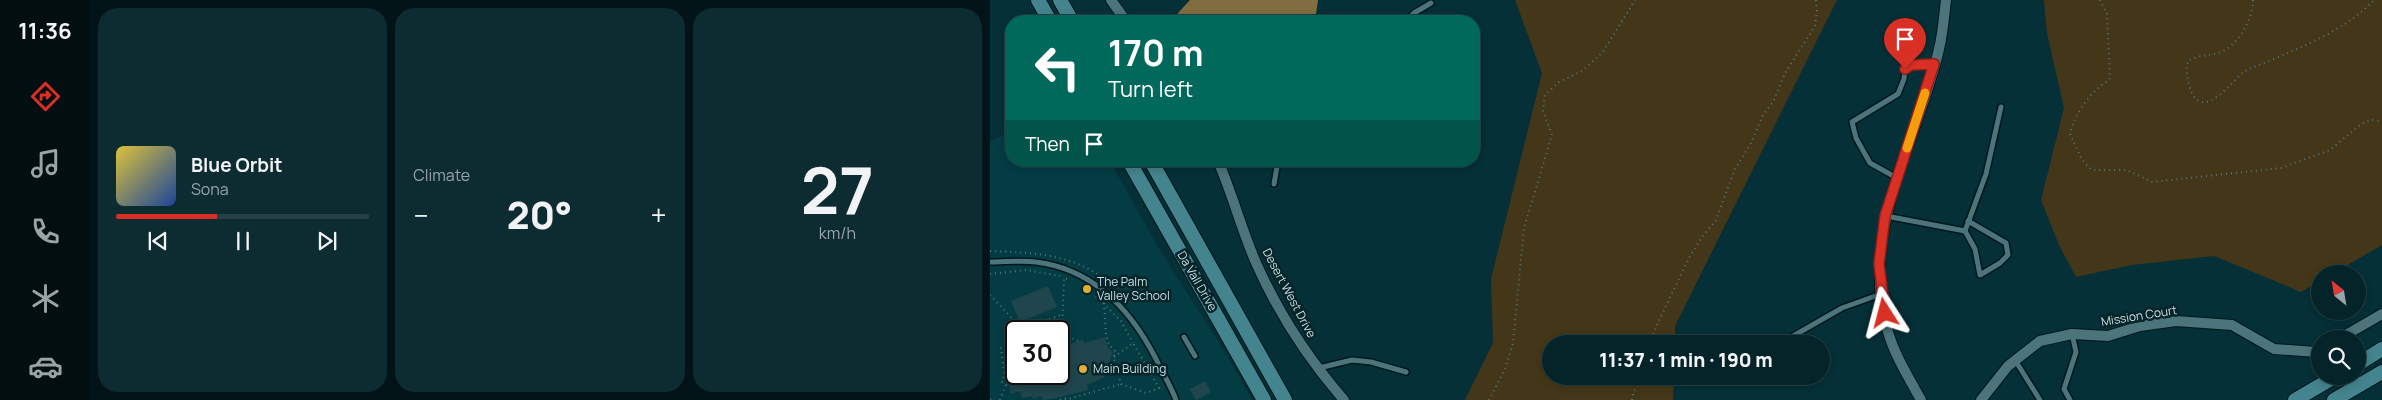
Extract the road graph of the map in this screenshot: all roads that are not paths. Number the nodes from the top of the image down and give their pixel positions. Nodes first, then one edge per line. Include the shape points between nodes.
1 (1038, 0) edge
2 (1060, 0) edge
3 (1946, 0) edge
4 (1113, 1) edge
5 (1431, 3) dead end
6 (1047, 15) edge
7 (1069, 15) edge
8 (1122, 15) edge
9 (1412, 15) edge
10 (1934, 64) junction
11 (2000, 107) dead end
12 (1132, 167) edge
13 (1154, 167) edge
14 (1220, 167) edge
15 (1277, 167) edge
16 (1897, 179) junction
17 (1274, 184) dead end
18 (1885, 216) junction
19 (1968, 221) junction
20 (1965, 231) junction
21 (990, 262) edge
22 (1882, 294) junction
23 (2382, 314) edge
24 (2354, 330) edge
25 (2072, 334) junction
26 (1795, 335) edge
27 (1184, 337) dead end
28 (2382, 349) edge
29 (2311, 352) edge
30 (1195, 356) dead end
31 (2366, 359) edge
32 (2015, 360) junction
33 (1318, 368) junction
34 (1406, 372) dead end
35 (2382, 372) edge
36 (2321, 385) edge
37 (1176, 400) edge
38 (1264, 400) edge
39 (1285, 400) edge
40 (1344, 400) edge
41 (1921, 400) edge
42 (1982, 400) edge
43 (2040, 400) edge
44 (2070, 400) edge
45 (2295, 400) edge
46 (2334, 400) edge

1 - 6 main road
2 - 7 main road
3 - 10 street
4 - 8 street
5 - 9 lane
10 - 16 street
10 - 16 lane via 1911,65 1905,69 1898,94 1852,122 1856,138 1870,163
11 - 19 lane via 1986,174
12 - 38 main road, Da Vall Drive
13 - 39 main road, Da Vall Drive
14 - 33 street, Desert West Drive via 1257,265 1290,326
15 - 17 lane
16 - 18 street
18 - 20 lane
18 - 22 street via 1879,264
19 - 20 lane
19 - 20 lane via 2006,244 2008,255 1980,275 1975,249
21 - 37 lane via 1036,262 1092,280 1124,309 1136,325
22 - 26 lane via 1842,308
22 - 41 street via 1888,331 1899,360
23 - 24 street
25 - 29 street, Mission Court via 2108,336 2140,326 2176,321 2232,325 2274,349
25 - 32 street, Mission Court via 2040,341
25 - 44 lane via 2076,352 2064,389
27 - 30 lane
28 - 31 main road
32 - 42 street, Mission Court
32 - 43 lane
33 - 34 lane via 1352,360
33 - 40 street, Desert West Drive
35 - 46 main road
36 - 45 main road

